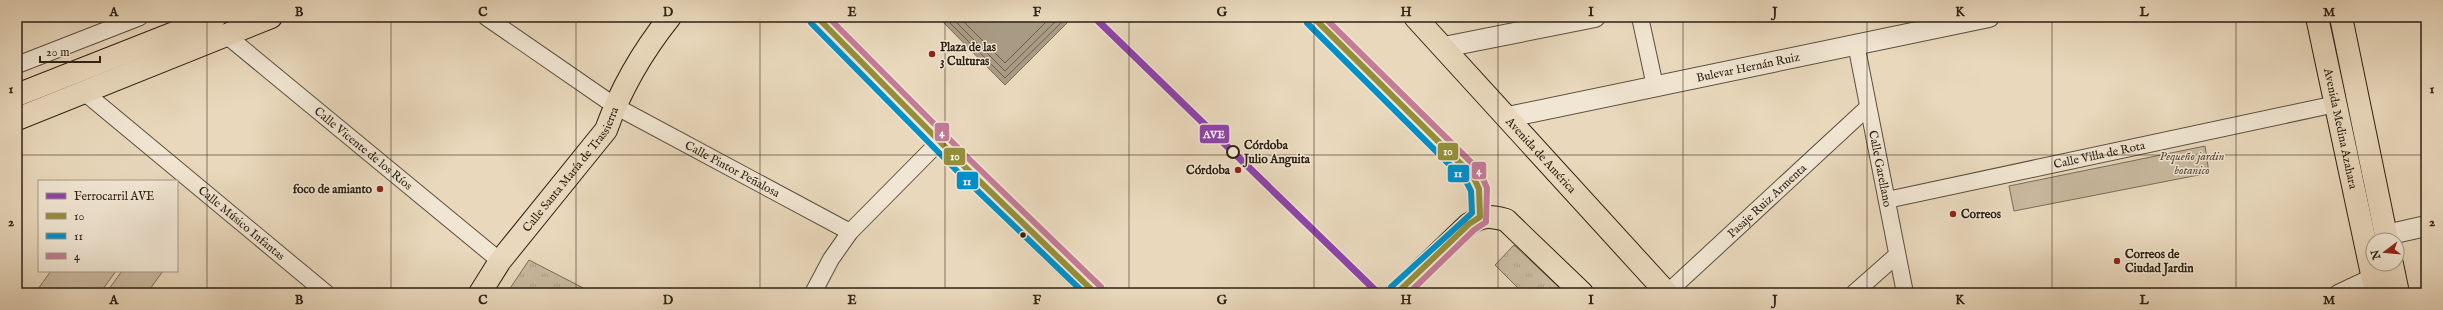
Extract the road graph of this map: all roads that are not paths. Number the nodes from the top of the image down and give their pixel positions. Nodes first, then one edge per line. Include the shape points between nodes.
1 (140, 17) edge
2 (272, 17) edge
3 (486, 17) edge
4 (658, 17) edge
5 (670, 17) edge
6 (817, 17) edge
7 (1415, 17) edge
8 (1595, 17) edge
9 (1640, 17) edge
10 (1989, 17) edge
11 (2317, 17) edge
12 (2341, 17) edge
13 (221, 26) edge
14 (653, 39) junction
15 (1856, 44) junction
16 (1444, 47) junction
17 (17, 65) edge
18 (1654, 86) junction
19 (84, 92) junction
20 (17, 95) edge
21 (2336, 104) junction
22 (615, 106) junction
23 (1867, 108) junction
24 (1508, 117) junction
25 (17, 119) edge
26 (940, 141) junction
27 (1887, 200) junction
28 (2426, 226) edge
29 (850, 232) junction
30 (2386, 232) edge
31 (2405, 232) edge
32 (2364, 240) joint
33 (1896, 255) junction
34 (500, 261) junction
35 (2394, 272) edge
36 (2374, 285) edge
37 (326, 293) edge
38 (480, 293) edge
39 (813, 293) edge
40 (1095, 293) edge
41 (1397, 293) edge
42 (1582, 293) edge
43 (1667, 293) edge
44 (1854, 293) edge
45 (1905, 293) edge
46 (2338, 293) edge
47 (2398, 293) edge

1 - 17 street
2 - 13 main road
3 - 22 street, Calle Pintor Peñalosa
4 - 14 main road, Calle Santa María de Trassierra
5 - 14 main road, Calle Santa María de Trassierra
6 - 26 main road
7 - 16 main road, Avenida de América
8 - 16 street
9 - 18 street
10 - 15 street, Bulevar Hernán Ruiz
11 - 21 main road, Avenida Medina Azahara
12 - 30 main road, Avenida Medina Azahara
13 - 19 main road
13 - 20 main road
13 - 34 street, Calle Vicente de los Ríos
14 - 22 main road, Calle Santa María de Trassierra via 635,66
15 - 18 street, Bulevar Hernán Ruiz
15 - 23 street, Calle Garellano
16 - 24 main road, Avenida de América
18 - 24 street, Bulevar Hernán Ruiz
19 - 25 main road
19 - 37 street, Calle Músico Infantas
21 - 27 street, Calle Villa de Rota
21 - 32 main road, Avenida Medina Azahara
22 - 29 street, Calle Pintor Peñalosa
22 - 34 main road, Calle Santa María de Trassierra via 606,130
23 - 27 street, Calle Garellano
23 - 43 street, Pasaje Ruiz Armenta
24 - 43 main road, Avenida de América
26 - 29 street
26 - 40 main road
27 - 33 street, Calle Garellano
28 - 31 street
29 - 39 street via 831,259
32 - 36 main road, Avenida Medina Azahara
33 - 44 street
33 - 45 street, Calle Garellano
34 - 38 main road, Calle Santa María de Trassierra
35 - 47 main road
36 - 46 street
36 - 47 street
41 - 42 main road via 1469,224 1480,217 1490,216 1506,220

